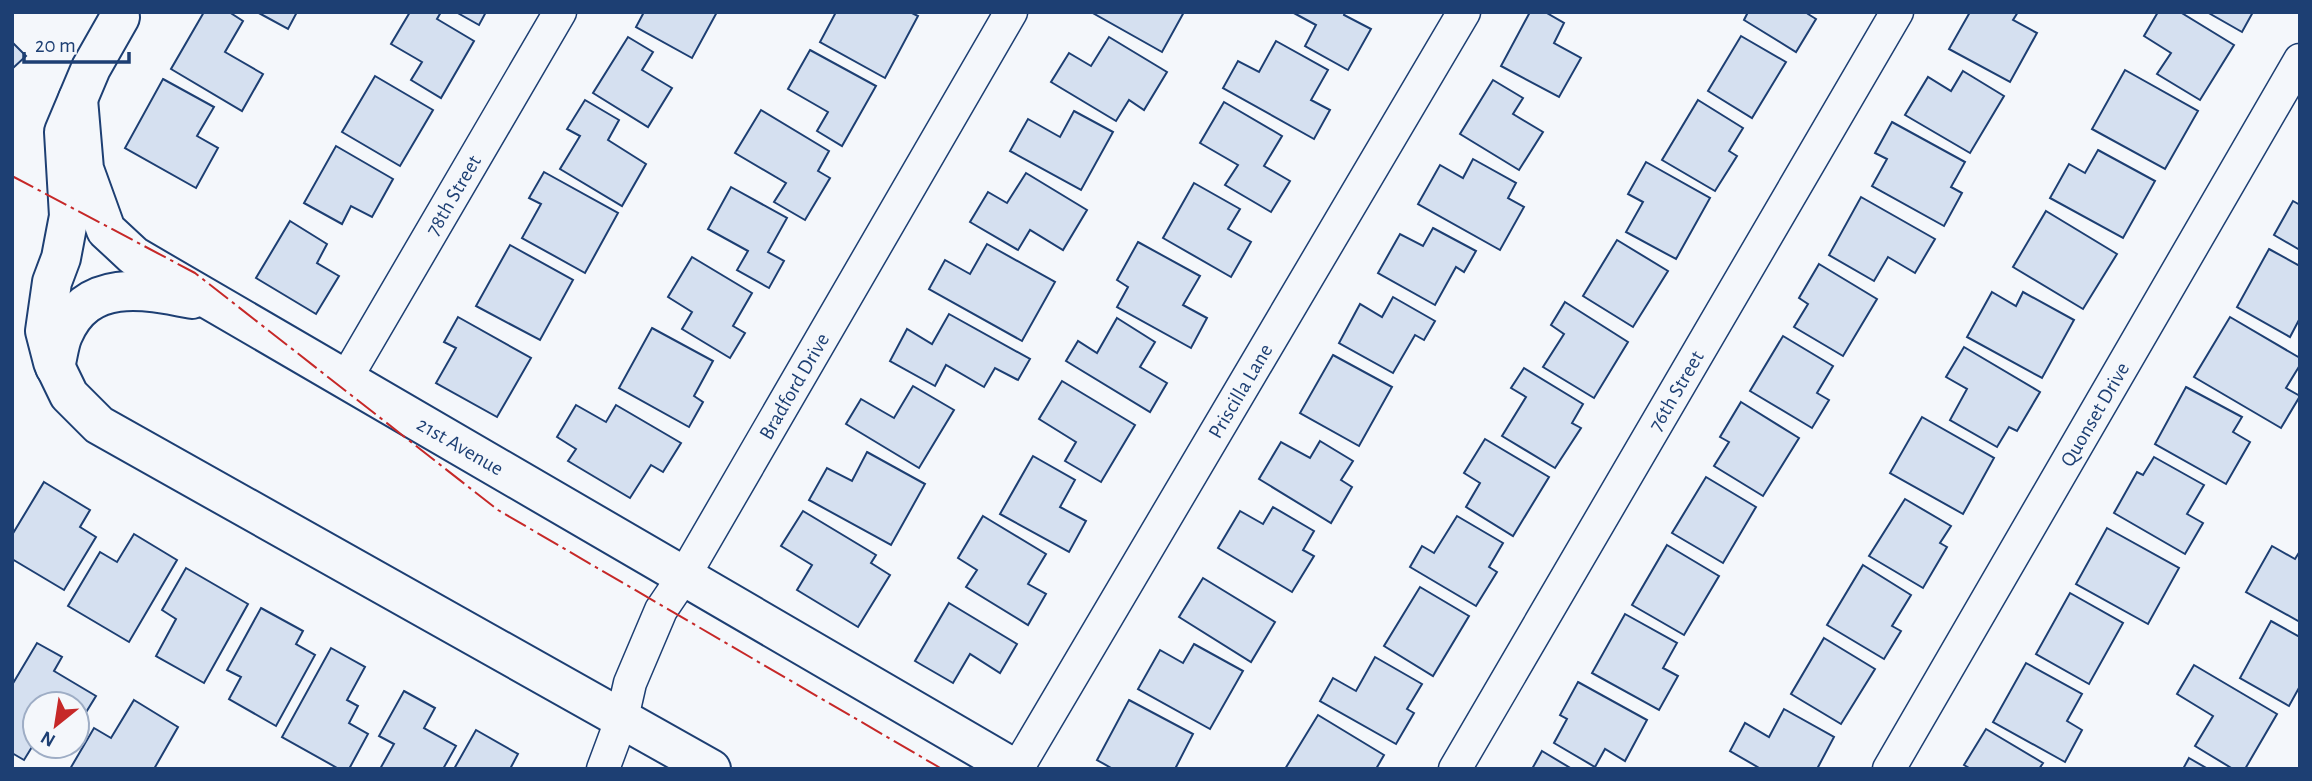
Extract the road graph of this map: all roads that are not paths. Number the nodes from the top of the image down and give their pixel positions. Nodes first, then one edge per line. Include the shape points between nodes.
1 (560, 12) edge
2 (1011, 12) edge
3 (1464, 12) edge
4 (1897, 12) edge
5 (118, 14) edge
6 (2300, 60) edge
7 (78, 99) junction
8 (218, 305) junction
9 (55, 367) junction
10 (345, 380) junction
11 (684, 576) junction
12 (622, 718) junction
13 (603, 769) edge
14 (710, 769) edge
15 (1016, 769) edge
16 (1455, 769) edge
17 (1889, 769) edge

1 - 10 street, 78th Street
2 - 11 street, Bradford Drive
3 - 15 street, Priscilla Lane
4 - 16 street, 76th Street
5 - 7 street, 21st Avenue
6 - 17 street, Quonset Drive
7 - 8 street, 21st Avenue via 84,169 106,230 134,256
7 - 9 street via 64,132 69,216 45,331
8 - 9 street via 159,292 103,293 81,307 63,334
8 - 10 street, 21st Avenue
9 - 12 street via 69,395 99,425
10 - 11 street, 21st Avenue
11 - 12 street, Bradford Drive via 661,610 643,651
11 - 15 street, 21st Avenue
12 - 13 street, Bradford Drive
12 - 14 street

